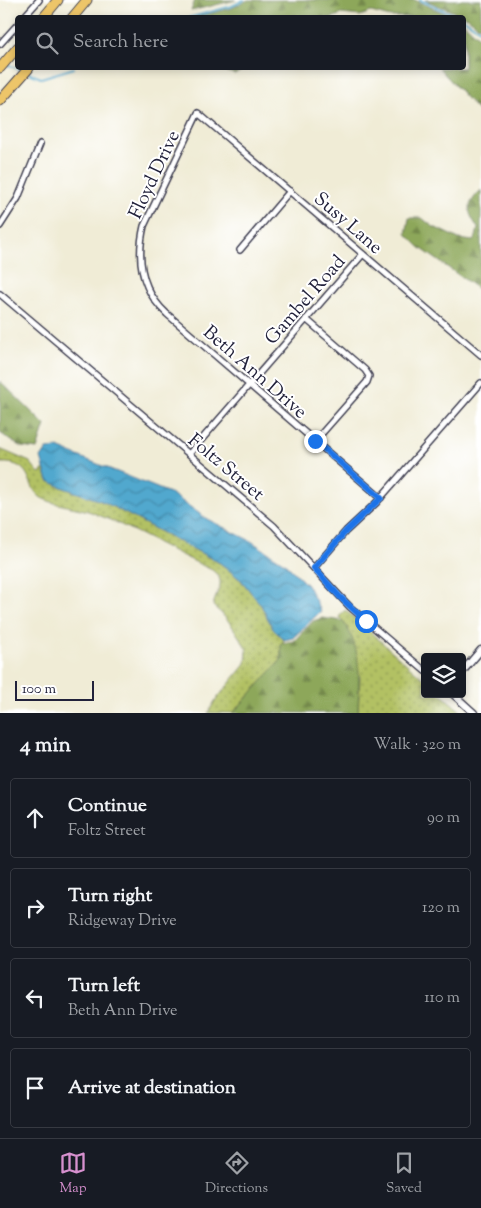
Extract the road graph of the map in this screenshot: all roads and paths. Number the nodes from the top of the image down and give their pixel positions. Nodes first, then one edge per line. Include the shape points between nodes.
1 (38, 0) edge
2 (58, 0) edge
3 (87, 0) edge
4 (26, 15) edge
5 (46, 15) edge
6 (74, 15) edge
7 (15, 27) edge
8 (0, 44) edge
9 (15, 50) edge
10 (0, 68) edge
11 (27, 70) edge
12 (0, 101) edge
13 (198, 113) joint
14 (40, 144) dead end
15 (290, 191) junction
16 (0, 226) edge
17 (140, 249) joint
18 (240, 250) dead end
19 (363, 254) junction
20 (0, 294) edge
21 (306, 319) junction
22 (481, 355) edge
23 (481, 383) edge
24 (249, 385) junction
25 (315, 441) junction
26 (189, 454) junction
27 (381, 498) junction
28 (314, 568) junction
29 (481, 650) edge
30 (466, 667) edge
31 (421, 668) edge
32 (457, 698) edge
33 (474, 713) edge

1 - 4 street
2 - 5 highway
3 - 6 highway
7 - 8 street
9 - 10 highway
11 - 12 highway
13 - 15 street, Susy Lane
13 - 17 street, Floyd Drive via 147,219
14 - 16 street via 18,198
15 - 18 street
15 - 19 street, Susy Lane
17 - 24 street, Beth Ann Drive via 144,280 157,304
19 - 21 street, Gambel Road
19 - 22 street, Susy Lane
20 - 26 street, Foltz Street
21 - 24 street, Gambel Road
21 - 25 street via 369,376
23 - 27 street
24 - 25 street, Beth Ann Drive
24 - 26 street, Gambel Road
25 - 27 street, Beth Ann Drive
26 - 28 street, Foltz Street via 274,526
27 - 28 street
28 - 31 street, Foltz Street via 355,612
29 - 30 street
32 - 33 street

